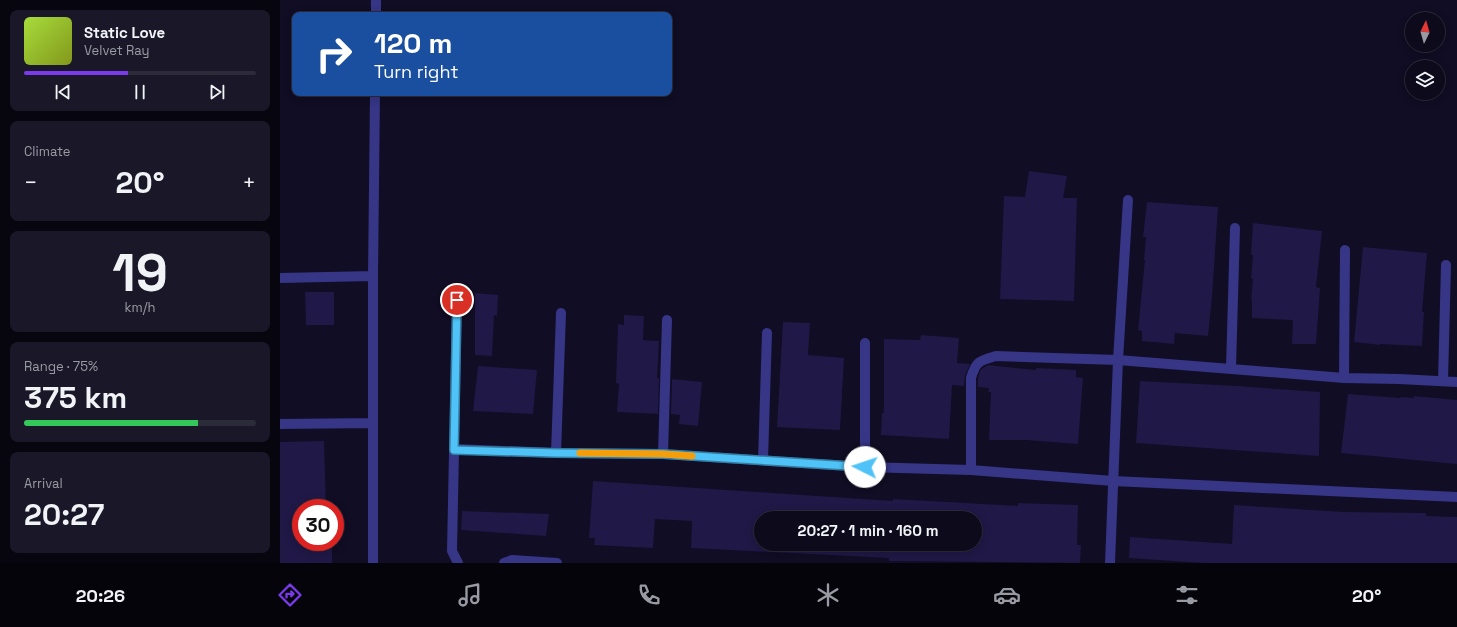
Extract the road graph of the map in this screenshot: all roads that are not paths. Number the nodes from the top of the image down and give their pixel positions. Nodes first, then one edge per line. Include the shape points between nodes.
1 (376, 0) edge
2 (376, 12) edge
3 (375, 96) edge
4 (1128, 200) dead end
5 (1235, 228) dead end
6 (1345, 250) dead end
7 (1446, 265) dead end
8 (373, 276) junction
9 (280, 278) edge
10 (457, 300) dead end
11 (561, 313) dead end
12 (667, 320) dead end
13 (767, 333) dead end
14 (865, 343) dead end
15 (1118, 360) junction
16 (1231, 368) junction
17 (1344, 378) junction
18 (1443, 381) junction
19 (1457, 382) edge
20 (373, 423) junction
21 (280, 424) edge
22 (454, 450) junction
23 (556, 453) junction
24 (663, 454) junction
25 (763, 460) junction
26 (865, 467) junction
27 (971, 470) junction
28 (1113, 481) junction
29 (1457, 497) edge
30 (509, 562) edge
31 (373, 563) edge
32 (458, 563) edge
33 (557, 563) edge
34 (1110, 563) edge

1 - 2 street
3 - 8 street
4 - 15 street
5 - 16 street
6 - 17 street
7 - 18 street
8 - 9 street
8 - 20 street
10 - 22 street
11 - 23 street
12 - 24 street
13 - 25 street
14 - 26 street
15 - 16 street
15 - 27 street via 996,356 980,360 974,367 971,378
15 - 28 street
16 - 17 street
17 - 18 street
18 - 19 street
20 - 21 street
20 - 31 street
22 - 23 street
22 - 32 street via 452,551
23 - 24 street
24 - 25 street
25 - 26 street
26 - 27 street
27 - 28 street
28 - 29 street
28 - 34 street
30 - 33 street

